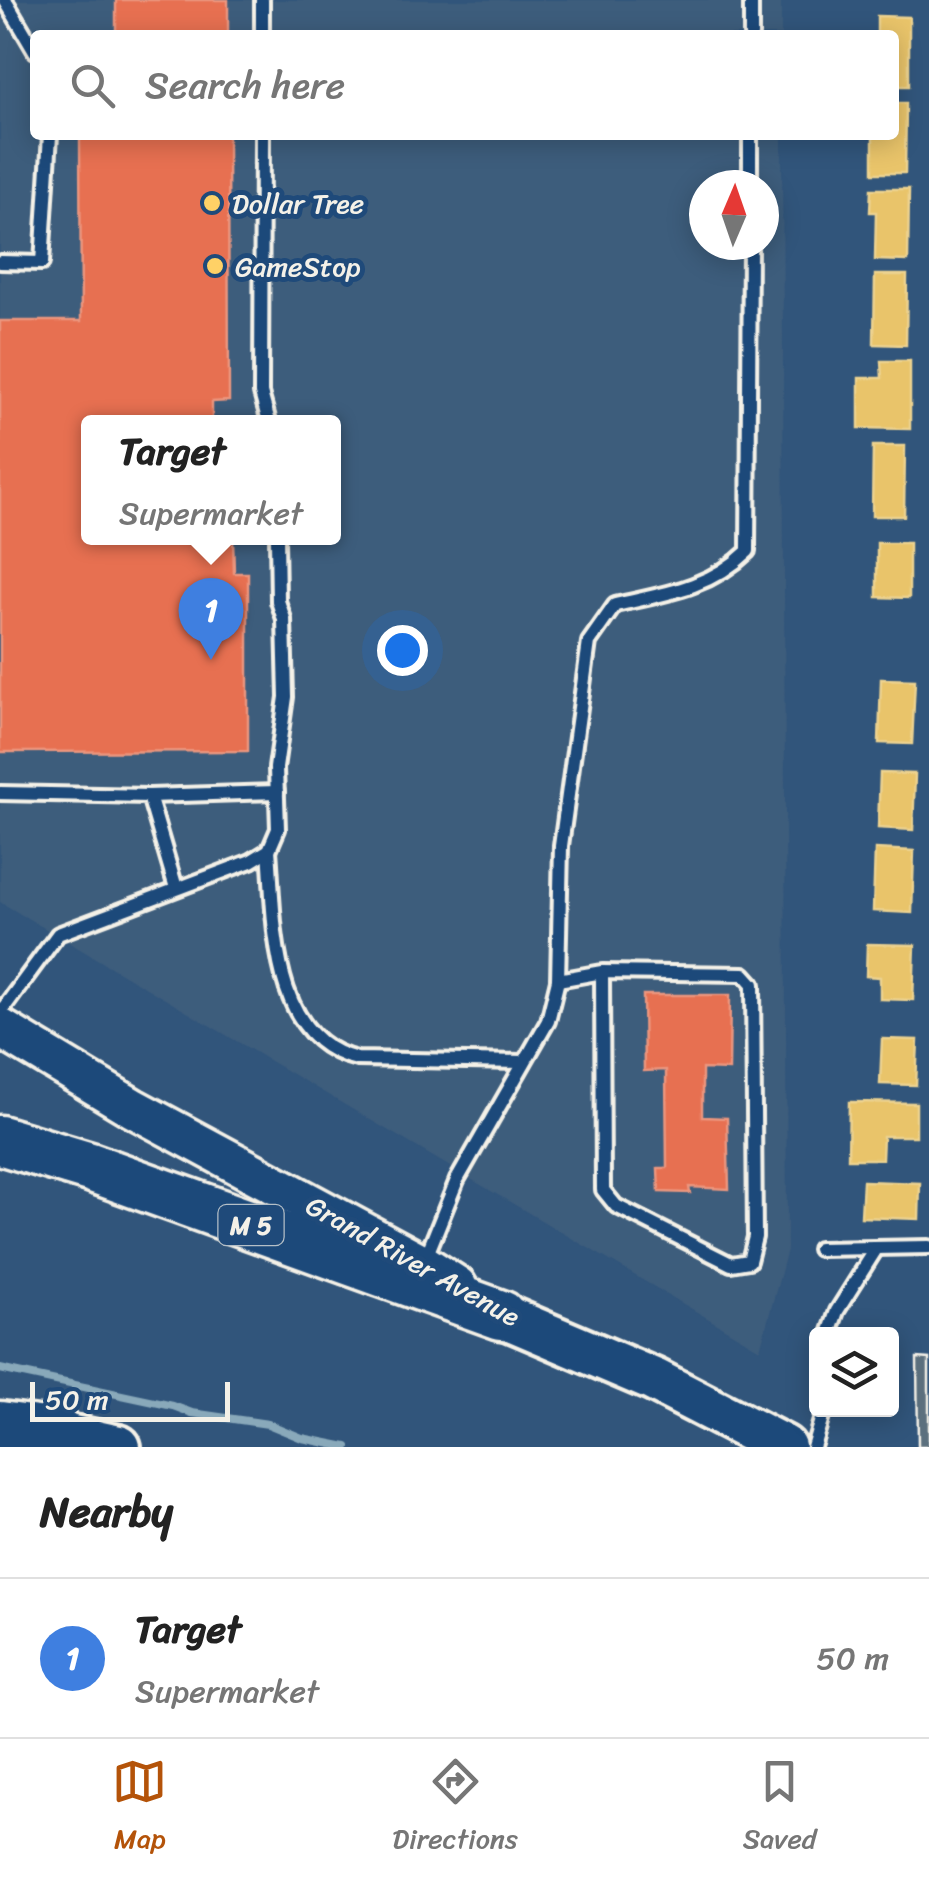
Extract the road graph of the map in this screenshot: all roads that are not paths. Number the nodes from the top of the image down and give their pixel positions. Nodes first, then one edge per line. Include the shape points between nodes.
1 (4, 0) edge
2 (262, 0) edge
3 (750, 0) edge
4 (262, 30) edge
5 (751, 30) edge
6 (30, 43) edge
7 (50, 140) edge
8 (262, 140) edge
9 (750, 140) edge
10 (750, 170) edge
11 (750, 260) edge
12 (0, 262) edge
13 (266, 415) edge
14 (277, 545) edge
15 (277, 792) junction
16 (0, 793) edge
17 (150, 796) junction
18 (269, 850) junction
19 (176, 888) junction
20 (602, 972) junction
21 (558, 980) junction
22 (0, 1014) edge
23 (0, 1028) edge
24 (524, 1062) junction
25 (0, 1140) edge
26 (929, 1247) edge
27 (876, 1248) junction
28 (820, 1249) dead end
29 (424, 1264) junction
30 (501, 1315) junction
31 (832, 1327) edge
32 (822, 1417) edge
33 (0, 1418) edge
34 (0, 1426) edge
35 (59, 1434) junction
36 (119, 1447) edge
37 (784, 1447) edge
38 (813, 1447) edge

1 - 6 lane
2 - 4 lane
3 - 5 lane
7 - 12 lane via 42,263
8 - 13 lane
9 - 10 lane
11 - 21 lane via 748,552 728,571 690,589 615,605 588,642 561,846
14 - 15 lane via 286,697
15 - 17 lane
15 - 18 lane via 278,829
16 - 17 lane
17 - 19 lane
18 - 19 lane
18 - 24 lane via 279,972 301,1021 338,1055
19 - 22 lane via 58,934
20 - 20 lane via 744,974 753,984 756,1237 749,1261 731,1264 616,1206 603,1190
20 - 21 lane
21 - 24 lane via 548,1021
23 - 29 main road, Grand River Avenue via 133,1108
24 - 29 lane via 457,1180
25 - 30 highway, M 5
26 - 27 lane
27 - 28 lane
27 - 31 lane
29 - 30 main road, Grand River Avenue
30 - 37 highway, Grand River Avenue / M 5 via 654,1380
32 - 38 lane
33 - 35 main road
34 - 35 highway
35 - 36 highway

